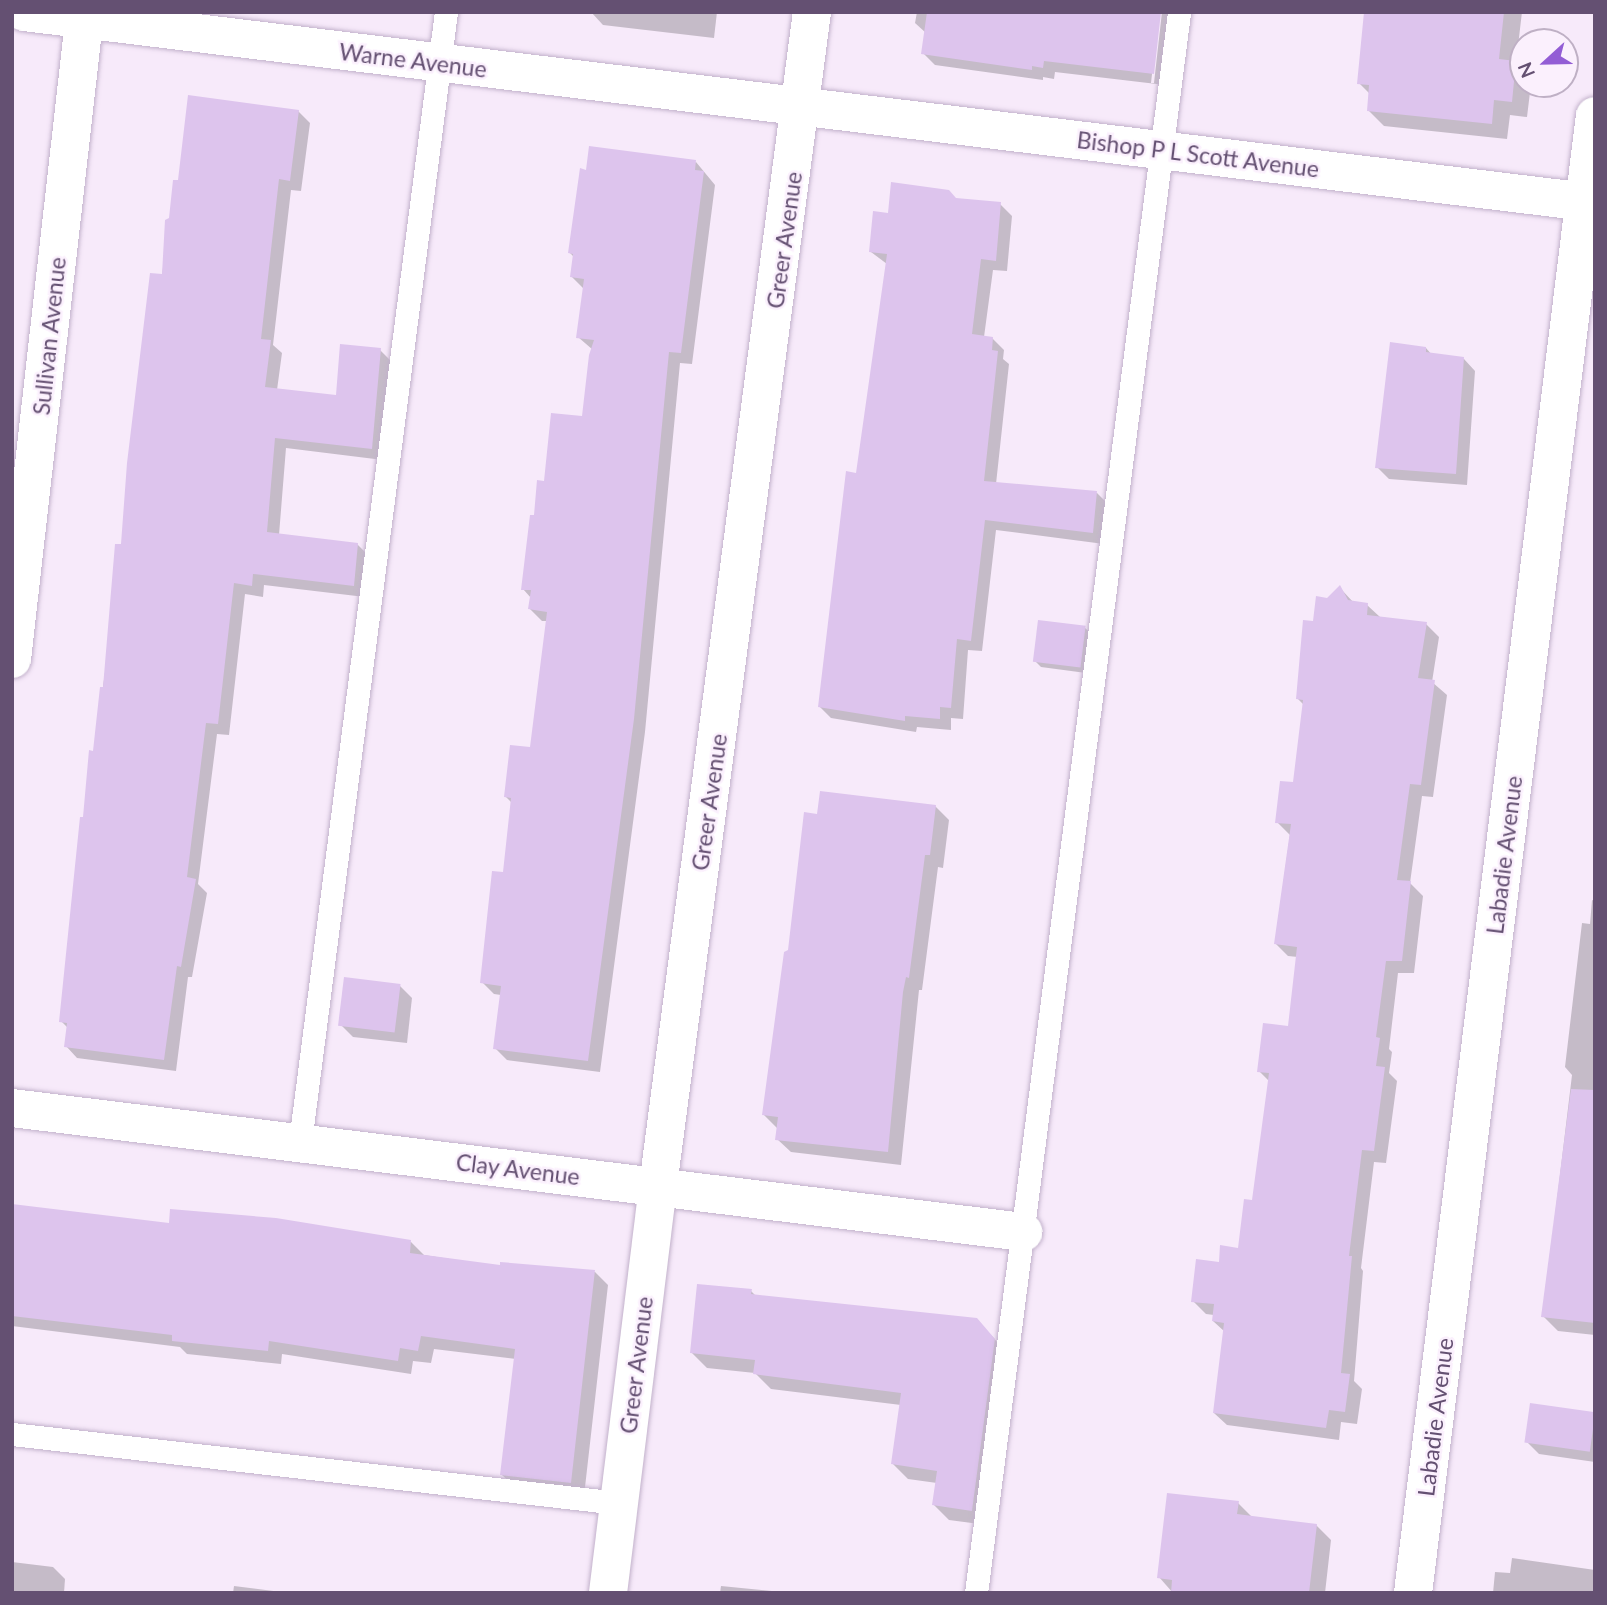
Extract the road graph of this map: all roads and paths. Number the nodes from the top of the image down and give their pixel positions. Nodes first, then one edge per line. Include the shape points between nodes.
1 (24, 12) edge
2 (446, 12) edge
3 (812, 12) edge
4 (1179, 12) edge
5 (85, 16) edge
6 (439, 63) junction
7 (802, 105) junction
8 (1595, 117) edge
9 (1160, 150) junction
10 (1589, 202) edge
11 (12, 659) edge
12 (12, 1108) edge
13 (299, 1142) junction
14 (658, 1186) junction
15 (1023, 1232) junction
16 (12, 1434) edge
17 (619, 1503) junction
18 (608, 1593) edge
19 (976, 1593) edge
20 (1413, 1593) edge

1 - 5 street, Warne Avenue
2 - 6 lane
3 - 7 street, Greer Avenue
4 - 9 lane
5 - 6 street, Warne Avenue
5 - 11 street, Sullivan Avenue
6 - 7 street, Warne Avenue
6 - 13 lane
7 - 9 street, Bishop P L Scott Avenue
7 - 14 street, Greer Avenue
8 - 10 street, Labadie Avenue
9 - 10 street, Bishop P L Scott Avenue
9 - 15 lane
10 - 20 street, Labadie Avenue
12 - 13 street, Clay Avenue
13 - 14 street, Clay Avenue
14 - 15 street, Clay Avenue
14 - 17 street, Greer Avenue
15 - 19 lane
16 - 17 lane
17 - 18 street, Greer Avenue

